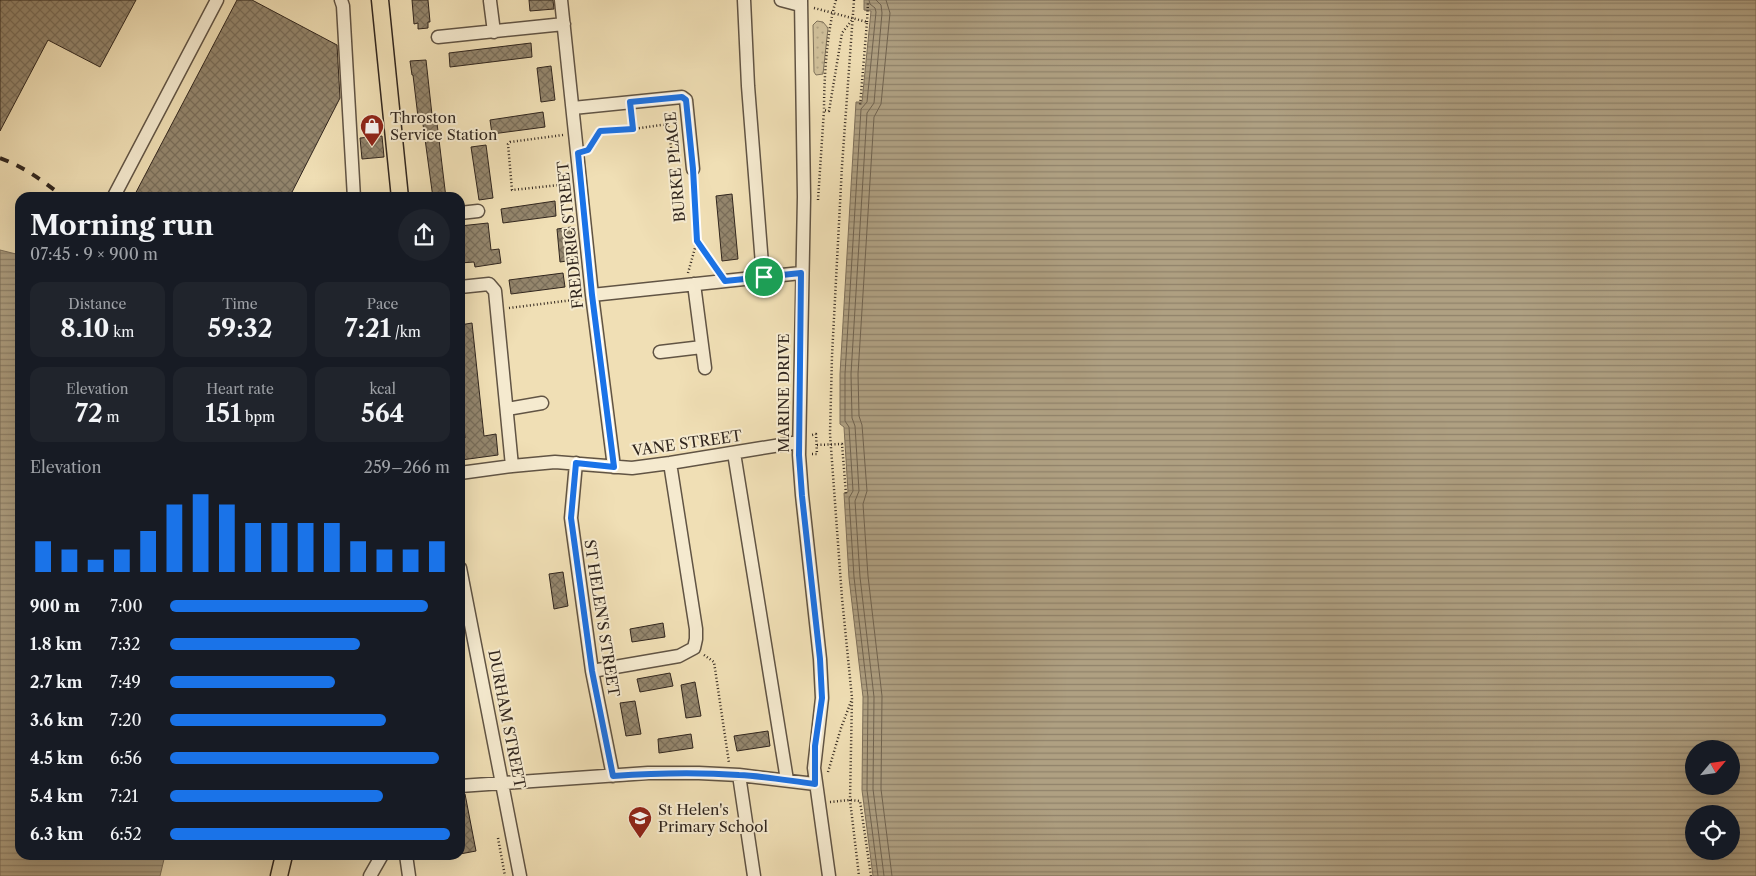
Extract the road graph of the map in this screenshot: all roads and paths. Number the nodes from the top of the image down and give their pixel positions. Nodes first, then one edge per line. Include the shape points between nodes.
1 (217, 0) edge
2 (341, 0) edge
3 (380, 0) edge
4 (561, 0) edge
5 (744, 0) edge
6 (781, 0) edge
7 (836, 0) edge
8 (854, 0) edge
9 (490, 1) edge
10 (868, 2) dead end
11 (803, 4) edge
12 (832, 13) junction
13 (853, 19) junction
14 (867, 22) junction
15 (564, 24) junction
16 (494, 32) junction
17 (438, 38) dead end
18 (630, 102) junction
19 (860, 106) dead end
20 (573, 108) junction
21 (824, 110) junction
22 (633, 129) junction
23 (576, 133) junction
24 (578, 153) junction
25 (692, 153) junction
26 (693, 169) joint
27 (581, 183) junction
28 (116, 192) edge
29 (354, 192) edge
30 (399, 192) edge
31 (818, 200) dead end
32 (478, 211) dead end
33 (465, 213) edge
34 (697, 241) junction
35 (801, 273) junction
36 (764, 277) junction
37 (725, 281) junction
38 (689, 284) junction
39 (465, 286) edge
40 (590, 297) junction
41 (510, 308) dead end
42 (702, 347) junction
43 (660, 352) dead end
44 (705, 368) dead end
45 (542, 403) dead end
46 (507, 409) junction
47 (816, 434) dead end
48 (799, 442) junction
49 (817, 445) junction
50 (831, 445) junction
51 (734, 453) junction
52 (817, 454) dead end
53 (576, 463) junction
54 (670, 464) junction
55 (512, 466) junction
56 (614, 467) junction
57 (465, 472) edge
58 (846, 494) dead end
59 (465, 593) edge
60 (694, 648) junction
61 (592, 671) junction
62 (852, 698) junction
63 (735, 775) junction
64 (613, 776) junction
65 (787, 780) junction
66 (503, 783) junction
67 (815, 784) junction
68 (465, 786) edge
69 (850, 800) junction
70 (830, 802) dead end
71 (283, 860) edge
72 (379, 860) edge
73 (407, 860) edge
74 (279, 876) edge
75 (370, 876) edge
76 (409, 876) edge
77 (520, 876) edge
78 (754, 876) edge
79 (829, 876) edge
80 (859, 876) edge
81 (871, 876) edge

1 - 28 street
2 - 29 street
3 - 30 main road
4 - 15 street, FREDERIC STREET
5 - 36 street
6 - 11 street
7 - 12 path
8 - 13 path
9 - 16 street
10 - 14 path
11 - 12 path
11 - 35 street, MARINE DRIVE
12 - 13 path
12 - 21 path
13 - 14 path
13 - 21 path via 842,33 829,111
13 - 50 path via 832,356
14 - 19 path
15 - 16 street
15 - 20 street, FREDERIC STREET
16 - 17 street
18 - 20 street, BURKE PLACE
18 - 22 path
18 - 25 street, BURKE PLACE via 682,97 686,100
20 - 23 street, FREDERIC STREET
21 - 31 path
22 - 24 path via 600,131 588,150
22 - 25 path via 668,124 672,155
23 - 24 street, FREDERIC STREET
23 - 27 path via 510,142 512,190
24 - 27 street, FREDERIC STREET
25 - 26 street, BURKE PLACE
26 - 34 path, BURKE PLACE
27 - 40 street, FREDERIC STREET
32 - 33 street
34 - 37 path
34 - 38 path, BURKE PLACE
35 - 36 street
35 - 48 street, MARINE DRIVE
36 - 37 street
37 - 38 street
38 - 40 street
38 - 42 street
39 - 46 street via 489,284 495,291
40 - 41 path
40 - 56 street, FREDERIC STREET
42 - 43 street
42 - 44 street
45 - 46 street
46 - 55 street
47 - 49 path
48 - 51 street, VANE STREET
48 - 67 street, MARINE DRIVE via 822,698 815,746
49 - 50 path
49 - 52 path
50 - 58 path via 842,444
50 - 62 path
51 - 54 street, VANE STREET
51 - 65 street
53 - 55 street, VANE STREET
53 - 56 street, VANE STREET
53 - 61 street, ST HELEN'S STREET via 571,518
54 - 56 street, VANE STREET
54 - 60 street via 696,630
55 - 57 street, VANE STREET
59 - 66 street, DURHAM STREET
60 - 61 street via 680,656
60 - 63 path via 714,662
61 - 64 street, ST HELEN'S STREET
62 - 67 path via 828,774
62 - 69 path
63 - 64 street via 657,773
63 - 65 street
63 - 78 street
64 - 66 street
65 - 67 street
66 - 68 street
66 - 77 street, DURHAM STREET
67 - 79 street, MARINE DRIVE
69 - 70 path
69 - 80 path
69 - 81 path via 860,801
71 - 74 main road
72 - 75 street
73 - 76 street

